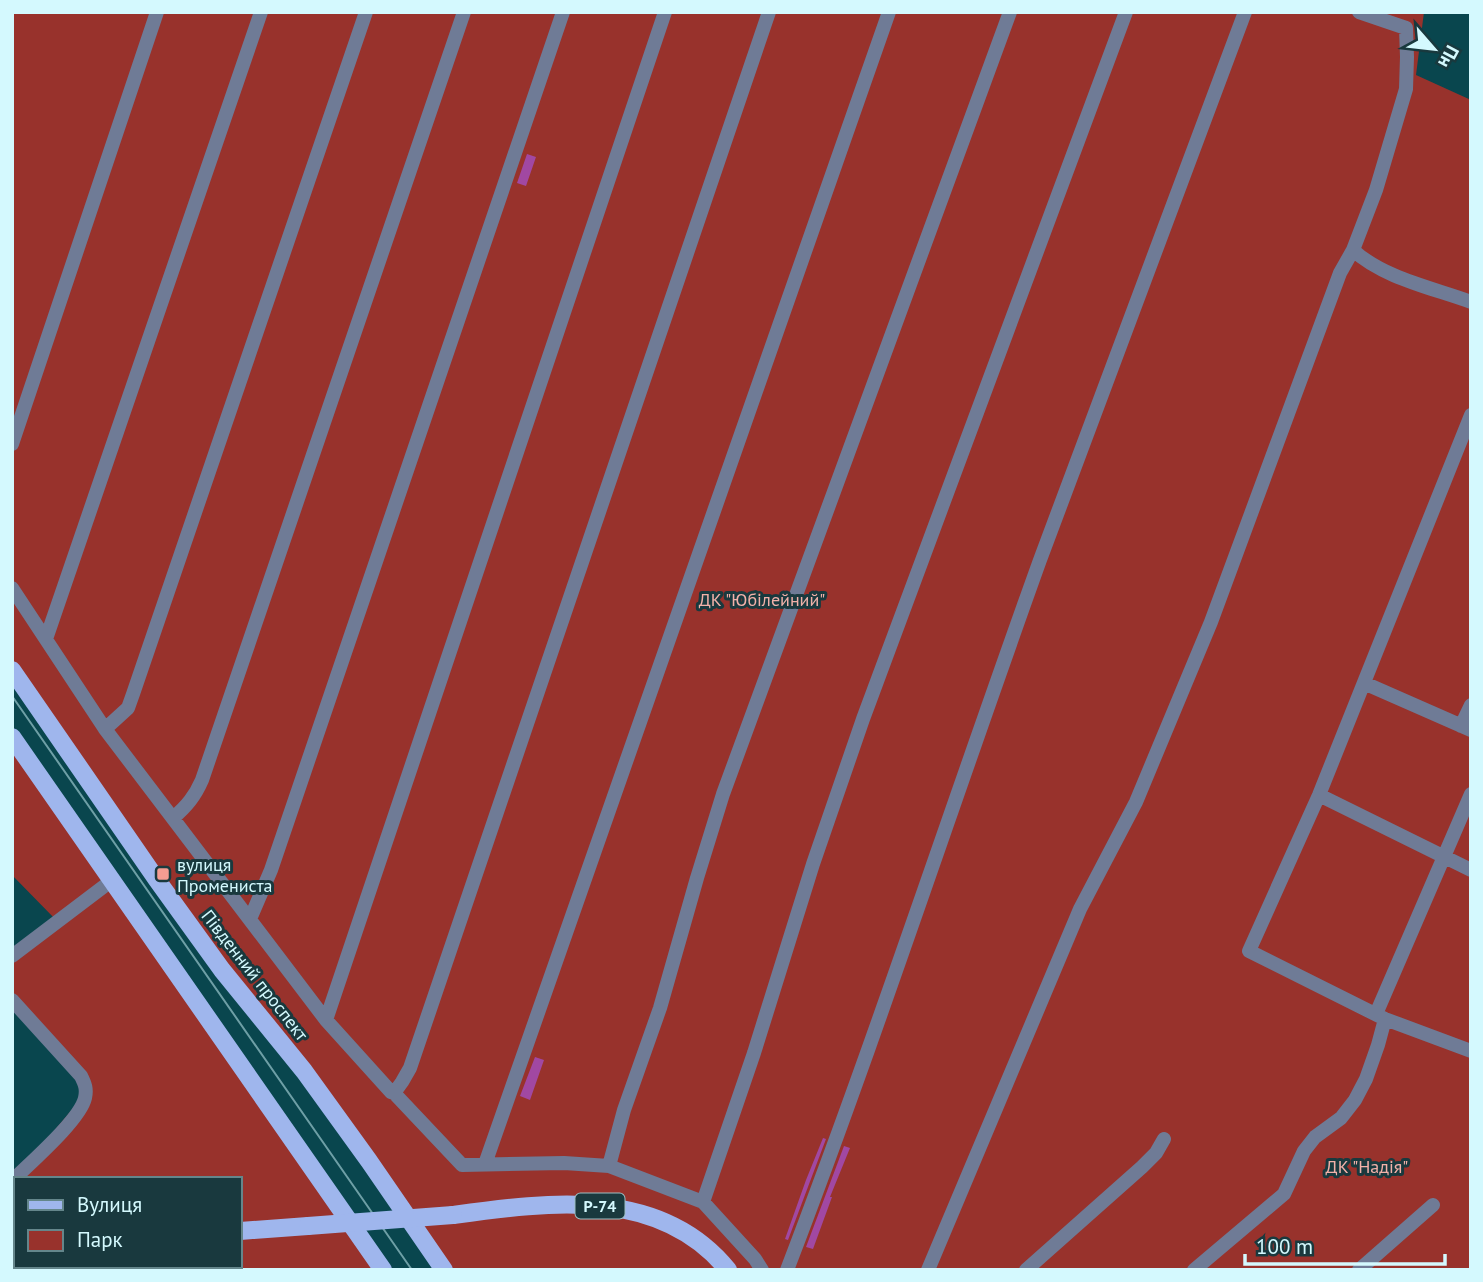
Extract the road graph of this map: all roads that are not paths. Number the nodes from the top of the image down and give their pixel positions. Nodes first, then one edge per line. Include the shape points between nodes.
1 (157, 12) edge
2 (261, 12) edge
3 (366, 12) edge
4 (464, 12) edge
5 (563, 12) edge
6 (664, 12) edge
7 (769, 12) edge
8 (889, 12) edge
9 (1010, 12) edge
10 (1126, 12) edge
11 (1245, 12) edge
12 (1359, 12) edge
13 (1353, 250) junction
14 (1471, 302) edge
15 (1471, 415) edge
16 (12, 444) edge
17 (12, 588) edge
18 (46, 639) junction
19 (12, 670) edge
20 (1364, 683) junction
21 (1471, 705) edge
22 (1466, 728) edge
23 (105, 729) junction
24 (12, 737) edge
25 (1471, 794) edge
26 (1319, 795) junction
27 (173, 818) junction
28 (1445, 858) junction
29 (1471, 870) edge
30 (111, 881) junction
31 (250, 919) junction
32 (12, 957) edge
33 (12, 1000) edge
34 (1380, 1016) junction
35 (326, 1020) junction
36 (1471, 1051) edge
37 (393, 1093) junction
38 (1164, 1139) dead end
39 (485, 1164) junction
40 (609, 1166) junction
41 (16, 1177) edge
42 (704, 1202) junction
43 (1433, 1205) dead end
44 (242, 1231) edge
45 (383, 1270) edge
46 (444, 1270) edge
47 (727, 1270) edge
48 (762, 1270) edge
49 (787, 1270) edge
50 (928, 1270) edge
51 (1026, 1270) edge
52 (1194, 1270) edge
53 (1359, 1270) edge

1 - 16 street
2 - 18 street
3 - 23 street via 128,708
4 - 27 street via 202,780 187,806
5 - 31 street via 271,870
6 - 35 street
7 - 37 street via 410,1068
8 - 39 street
9 - 40 street via 723,793
10 - 42 street via 863,719
11 - 49 street via 1040,562
12 - 13 street via 1406,28 1407,57 1406,89
13 - 14 street via 1380,270
13 - 50 street via 1340,273 1205,635 1136,802 1080,909
15 - 20 street
17 - 18 street
18 - 23 street
19 - 46 main road, Південний проспект via 165,892 304,1071
20 - 22 street
20 - 26 street
21 - 22 street
23 - 27 street
24 - 30 main road
25 - 28 street
26 - 28 street
26 - 34 street via 1250,951
27 - 31 street
28 - 29 street
28 - 34 street
30 - 32 street
30 - 45 main road
31 - 35 street
33 - 41 street via 86,1085 77,1116
34 - 36 street
34 - 52 street via 1378,1045 1355,1100 1341,1118 1315,1136 1284,1194
35 - 37 street
37 - 39 street via 462,1165
38 - 51 street via 1143,1167
39 - 40 street
40 - 42 street
42 - 48 street
43 - 53 street
44 - 47 main road, Р-74, bridge via 583,1205 652,1216 685,1231

